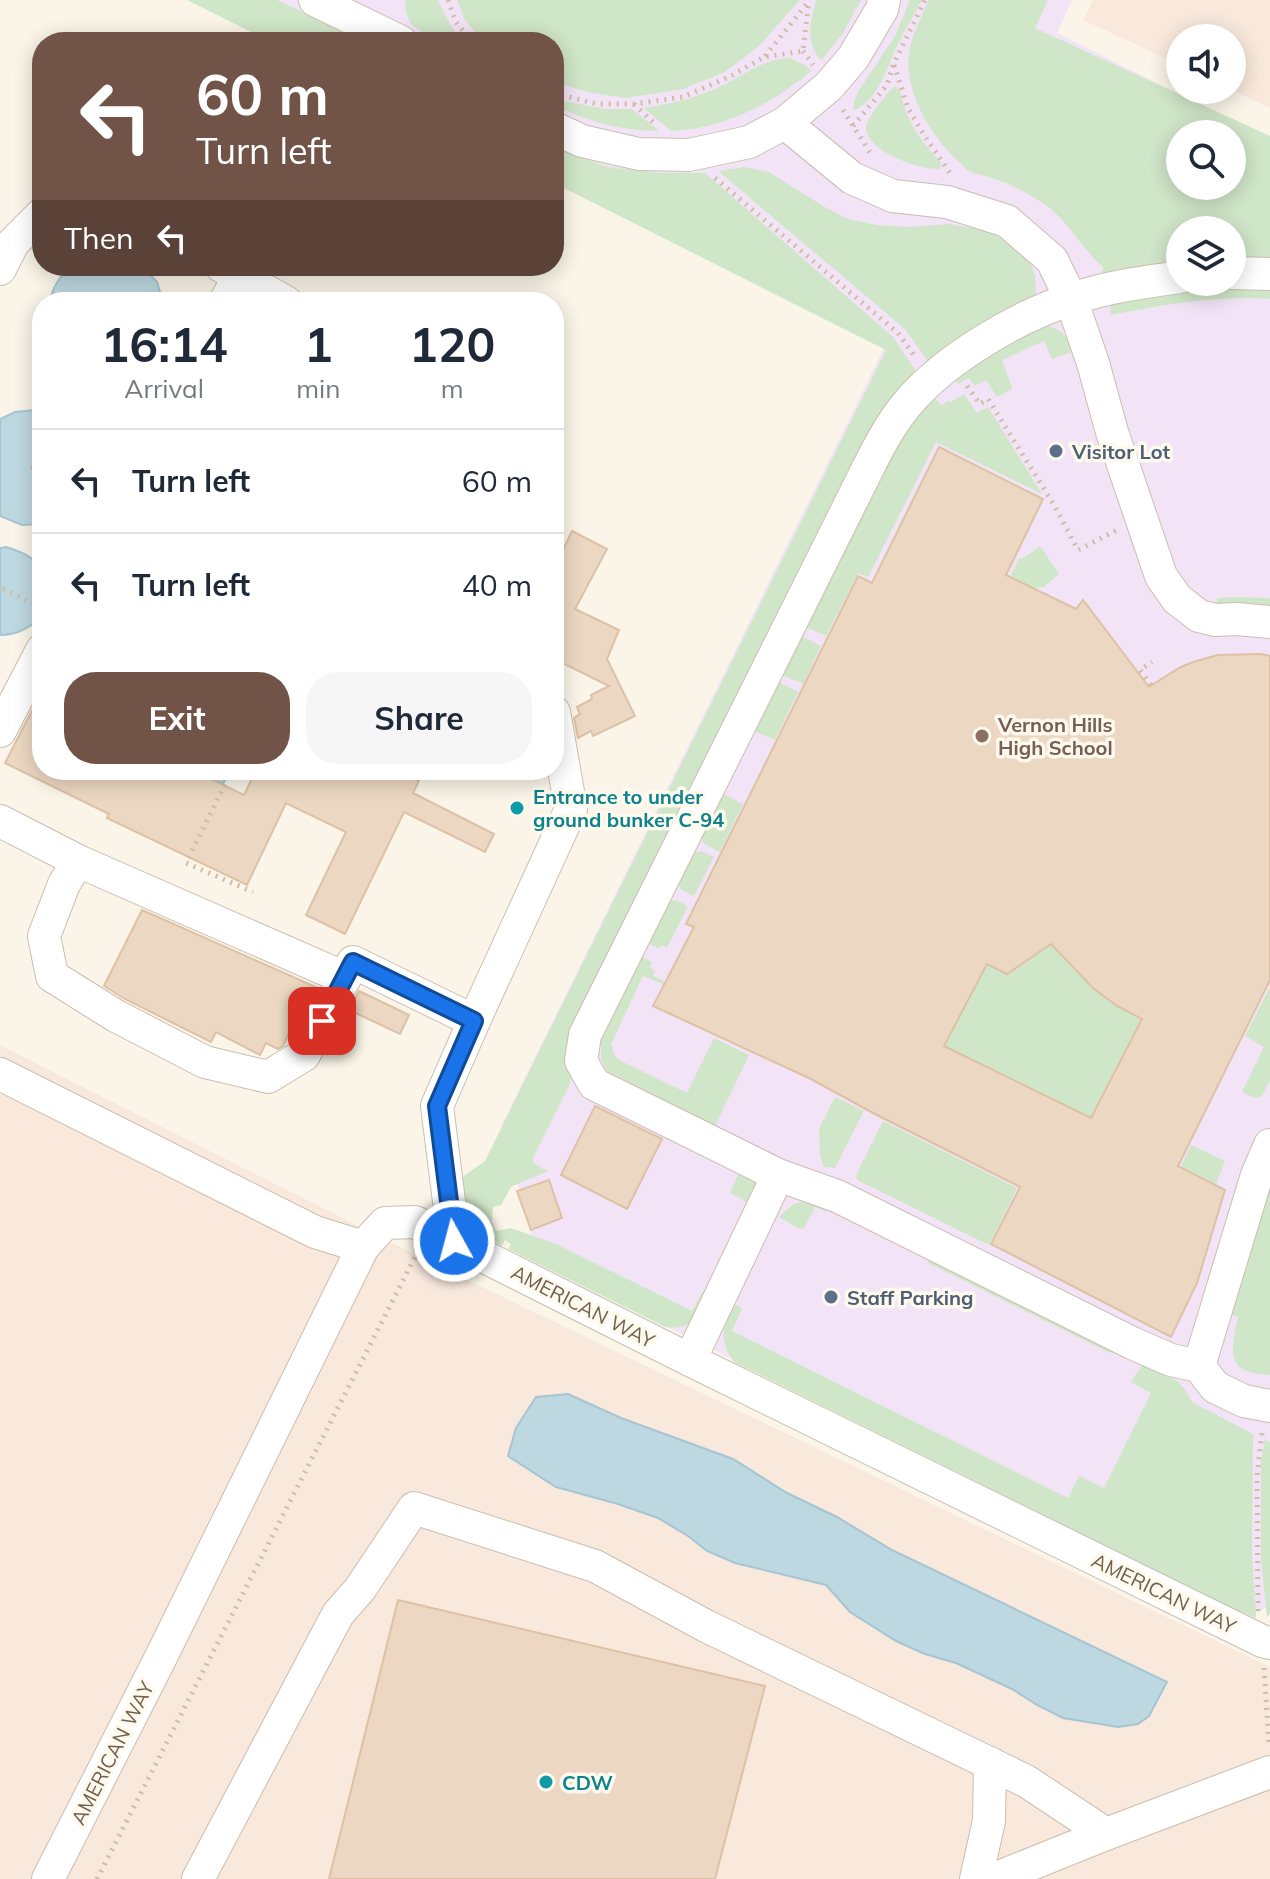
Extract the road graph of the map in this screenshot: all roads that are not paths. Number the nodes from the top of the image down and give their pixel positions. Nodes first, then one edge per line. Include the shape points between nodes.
1 (315, 0) edge
2 (884, 0) edge
3 (381, 32) edge
4 (785, 123) junction
5 (564, 133) edge
6 (32, 224) edge
7 (0, 269) edge
8 (1246, 273) edge
9 (1270, 274) edge
10 (1166, 279) edge
11 (228, 281) edge
12 (258, 292) edge
13 (1071, 299) junction
14 (1270, 622) edge
15 (32, 669) edge
16 (0, 731) edge
17 (564, 769) edge
18 (0, 821) edge
19 (78, 861) junction
20 (345, 978) junction
21 (474, 1021) junction
22 (0, 1074) edge
23 (1270, 1145) edge
24 (766, 1168) junction
25 (442, 1235) junction
26 (363, 1247) junction
27 (690, 1360) junction
28 (1199, 1366) junction
29 (1269, 1406) edge
30 (1266, 1642) edge
31 (990, 1763) junction
32 (1268, 1773) edge
33 (1106, 1834) junction
34 (48, 1879) edge
35 (198, 1879) edge
36 (976, 1879) edge
37 (994, 1879) edge

1 - 3 street
2 - 4 street via 853,58
4 - 5 street via 749,142 689,155 639,154
4 - 13 street via 865,184 893,196 947,202 1007,221 1052,260
6 - 7 street via 13,243
8 - 9 street
10 - 13 street
11 - 12 street
13 - 14 street via 1161,576 1177,599 1199,616
13 - 24 street via 974,347 931,380 888,430 585,1035 581,1061 594,1084
15 - 16 street
17 - 21 street via 571,809
18 - 19 street
19 - 20 street
19 - 20 street via 44,936 52,976 205,1062 268,1077 304,1055
20 - 21 street via 353,962
21 - 25 street via 437,1106
22 - 26 street via 315,1232
23 - 28 street
24 - 27 street
24 - 28 street via 837,1196 1132,1343
25 - 26 street, AMERICAN WAY via 415,1222 385,1223
25 - 27 street, AMERICAN WAY
26 - 34 street, AMERICAN WAY
27 - 30 street, AMERICAN WAY
28 - 29 street via 1215,1387
31 - 33 street
31 - 35 street via 706,1626 595,1566 414,1508 338,1614
31 - 36 street via 989,1821
32 - 33 street
33 - 37 street

